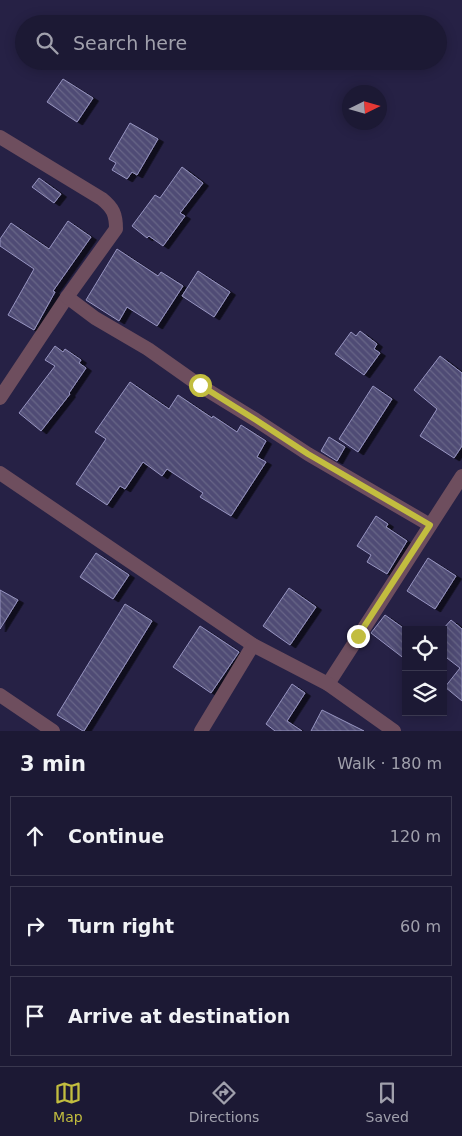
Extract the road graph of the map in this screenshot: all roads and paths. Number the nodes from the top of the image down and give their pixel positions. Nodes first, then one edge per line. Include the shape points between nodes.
1 (0, 137) edge
2 (67, 297) junction
3 (0, 398) edge
4 (0, 473) edge
5 (462, 476) edge
6 (430, 525) junction
7 (253, 645) junction
8 (328, 684) junction
9 (0, 695) edge
10 (53, 731) edge
11 (202, 731) edge
12 (394, 731) edge

1 - 2 street via 90,190 114,209 116,229
2 - 3 street
2 - 6 street via 308,454
4 - 7 street
5 - 6 street
6 - 8 street
7 - 8 street
7 - 11 street
8 - 12 street
9 - 10 street

